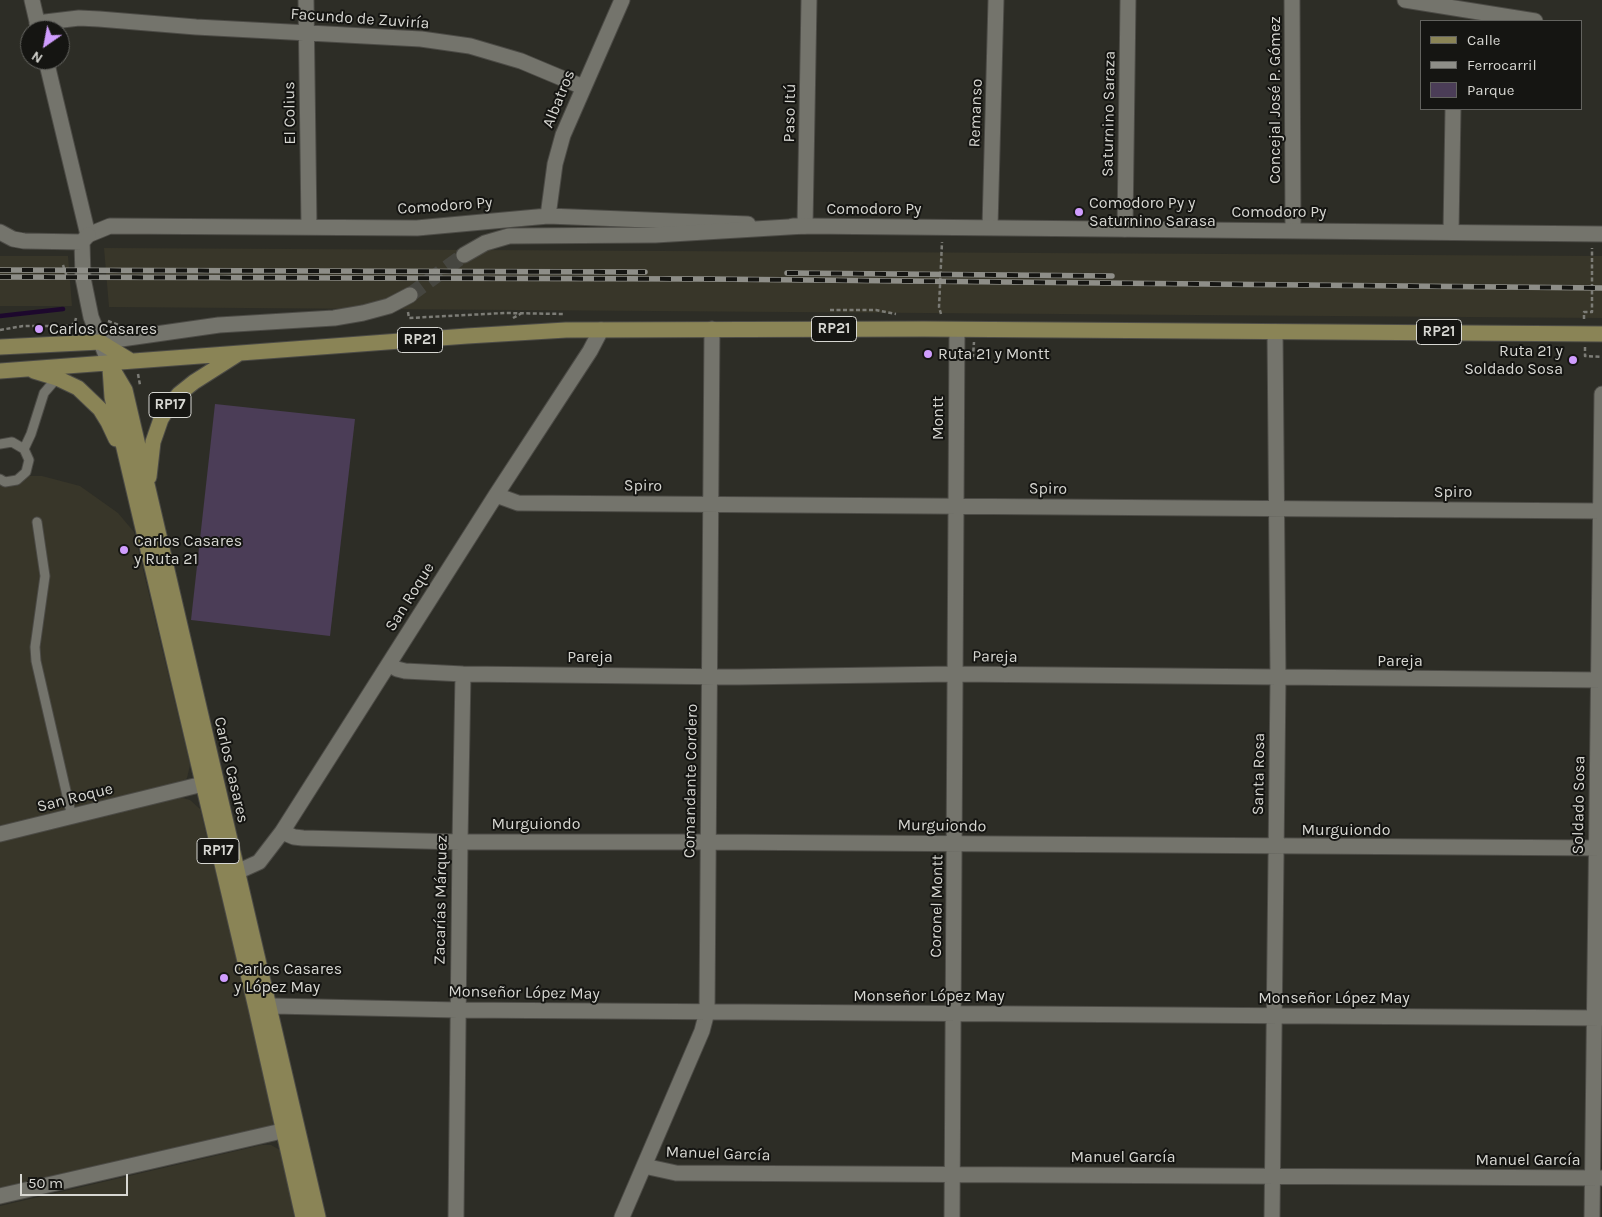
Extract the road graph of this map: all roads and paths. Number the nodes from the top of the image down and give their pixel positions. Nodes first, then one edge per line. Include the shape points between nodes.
1 (32, 0) edge
2 (306, 0) edge
3 (622, 0) edge
4 (809, 0) edge
5 (996, 0) edge
6 (1128, 0) edge
7 (1292, 0) edge
8 (1405, 0) edge
9 (1456, 10) edge
10 (37, 20) edge
11 (69, 20) edge
12 (1528, 20) edge
13 (306, 33) junction
14 (48, 70) edge
15 (583, 88) junction
16 (1453, 110) edge
17 (548, 216) junction
18 (309, 226) junction
19 (805, 226) junction
20 (942, 227) junction
21 (990, 227) junction
22 (1125, 229) junction
23 (1293, 230) junction
24 (0, 232) edge
25 (1451, 232) junction
26 (1597, 234) edge
27 (85, 238) junction
28 (464, 255) tunnel mouth
29 (63, 265) dead end
30 (68, 278) dead end
31 (412, 301) joint
32 (77, 314) dead end
33 (566, 314) dead end
34 (105, 319) dead end
35 (712, 329) junction
36 (0, 330) edge
37 (601, 330) junction
38 (949, 330) junction
39 (974, 330) junction
40 (1275, 332) junction
41 (1585, 333) junction
42 (1602, 334) edge
43 (127, 338) junction
44 (100, 342) junction
45 (0, 347) edge
46 (240, 353) junction
47 (956, 356) junction
48 (1602, 357) edge
49 (132, 361) junction
50 (109, 363) junction
51 (26, 368) junction
52 (0, 370) edge
53 (57, 378) junction
54 (140, 386) dead end
55 (1602, 394) edge
56 (0, 444) edge
57 (24, 449) junction
58 (0, 479) edge
59 (141, 487) junction
60 (496, 495) junction
61 (711, 504) junction
62 (956, 505) junction
63 (1276, 508) junction
64 (1601, 511) edge
65 (37, 522) dead end
66 (389, 664) junction
67 (463, 674) junction
68 (954, 674) junction
69 (710, 676) junction
70 (1278, 678) junction
71 (1600, 680) edge
72 (209, 783) junction
73 (72, 817) junction
74 (282, 832) junction
75 (0, 834) edge
76 (460, 842) junction
77 (708, 842) junction
78 (955, 844) junction
79 (1276, 847) junction
80 (1599, 848) edge
81 (237, 872) junction
82 (262, 1007) junction
83 (458, 1010) junction
84 (707, 1012) junction
85 (953, 1014) junction
86 (1275, 1015) junction
87 (1598, 1018) edge
88 (290, 1129) junction
89 (644, 1166) junction
90 (952, 1174) junction
91 (1273, 1175) junction
92 (1597, 1178) edge
93 (0, 1196) edge
94 (303, 1217) edge
95 (318, 1217) edge
96 (456, 1217) edge
97 (622, 1217) edge
98 (952, 1217) edge
99 (1272, 1217) edge
100 (1592, 1217) edge

1 - 10 street
2 - 13 street, El Colius
3 - 15 street, Albatros
4 - 19 street, Paso Itú
5 - 21 street, Remanso
6 - 22 street, Saturnino Saraza
7 - 23 street, Concejal José P. Gómez
8 - 9 street
9 - 12 street
11 - 13 street, Facundo de Zuviría via 99,19
13 - 15 street, Facundo de Zuviría via 421,39 470,46 521,60
13 - 18 street, El Colius
14 - 27 street, Carlos Casares
15 - 17 street, Albatros via 563,134
16 - 25 street
17 - 18 street, Comodoro Py via 417,228
17 - 19 street, Comodoro Py
18 - 27 street, Comodoro Py via 110,226
19 - 20 street, Comodoro Py
19 - 28 street, Comodoro Py via 655,235 509,236 485,243
20 - 21 street, Comodoro Py
20 - 38 path via 939,306
21 - 22 street, Comodoro Py
22 - 23 street, Comodoro Py
23 - 25 street, Comodoro Py
24 - 27 street, Comodoro Py via 24,242
25 - 26 street, Comodoro Py
26 - 41 path via 1591,280 1592,312 1584,312
27 - 44 street, Carlos Casares via 83,278 91,318
29 - 30 path
31 - 33 path via 409,318 505,313
31 - 43 street via 334,318 219,325
32 - 36 path via 71,326 22,326
34 - 43 path via 124,328
35 - 37 main road, RP21
35 - 38 main road, RP21
35 - 61 street, Comandante Cordero
37 - 46 main road, RP21 via 467,336
37 - 60 street, San Roque
38 - 39 main road, RP21
38 - 47 street, Montt
39 - 40 main road, RP21
39 - 47 path via 973,356
40 - 41 main road, RP21
40 - 63 street, Santa Rosa
41 - 42 main road, RP21
41 - 48 path via 1585,356
43 - 44 street
44 - 45 main road
44 - 49 main road
44 - 50 street, Carlos Casares / RP17
46 - 49 main road, RP21
46 - 59 main road, RP17 via 194,382 169,406 153,442
47 - 62 street, Montt
49 - 50 main road, RP21
49 - 54 path
50 - 51 main road, RP21
50 - 59 main road, Carlos Casares / RP17 via 112,397
51 - 52 main road, RP21
51 - 53 main road, RP17
53 - 57 lane via 44,393
53 - 59 main road, RP17 via 78,388 100,409
55 - 64 street, Soldado Sosa
56 - 57 lane via 12,442
57 - 58 lane via 29,460 26,472 18,480 5,482
59 - 72 main road, Carlos Casares / RP17
60 - 61 street, Spiro via 518,502
60 - 66 street, San Roque
61 - 62 street, Spiro
61 - 69 street, Comandante Cordero
62 - 63 street, Spiro
62 - 68 street, Coronel Montt
63 - 64 street, Spiro
63 - 70 street, Santa Rosa
64 - 71 street, Soldado Sosa
65 - 73 lane via 45,576 35,646 36,661
66 - 67 street, Pareja via 405,671
66 - 74 street, San Roque
67 - 69 street, Pareja
67 - 76 street, Zacarías Márquez
68 - 69 street, Pareja
68 - 70 street, Pareja
68 - 78 street, Coronel Montt
69 - 77 street, Comandante Cordero
70 - 71 street, Pareja
70 - 79 street, Santa Rosa
71 - 80 street, Soldado Sosa
72 - 73 street, San Roque
72 - 81 main road, Carlos Casares / RP17
72 - 82 main road, Carlos Casares / RP17
73 - 75 street, San Roque
74 - 76 street, Murguiondo via 303,838
74 - 81 street, San Roque via 259,862
76 - 77 street, Murguiondo
76 - 83 street, Zacarías Márquez
77 - 78 street, Murguiondo
77 - 84 street, Comandante Cordero
78 - 79 street, Murguiondo
78 - 85 street, Coronel Montt
79 - 80 street, Murguiondo
79 - 86 street, Santa Rosa
80 - 87 street, Soldado Sosa
81 - 82 main road, Carlos Casares / RP17
82 - 83 street, Monseñor López May
82 - 88 main road, Carlos Casares / RP17
83 - 84 street, Monseñor López May
83 - 96 street, Zacarías Márquez
84 - 85 street, Monseñor López May
84 - 89 street, Comandante Cordero via 702,1031
85 - 86 street, Monseñor López May
85 - 90 street, Coronel Montt
86 - 87 street, Monseñor López May
86 - 91 street, Santa Rosa
87 - 92 street, Soldado Sosa
88 - 93 street
88 - 94 main road, Carlos Casares / RP17
88 - 95 main road, Carlos Casares / RP17
89 - 90 street, Manuel García via 676,1173
89 - 97 street, Comandante Cordero
90 - 91 street, Manuel García
90 - 98 street, Coronel Montt
91 - 92 street, Manuel García
91 - 99 street, Santa Rosa
92 - 100 street, Soldado Sosa

